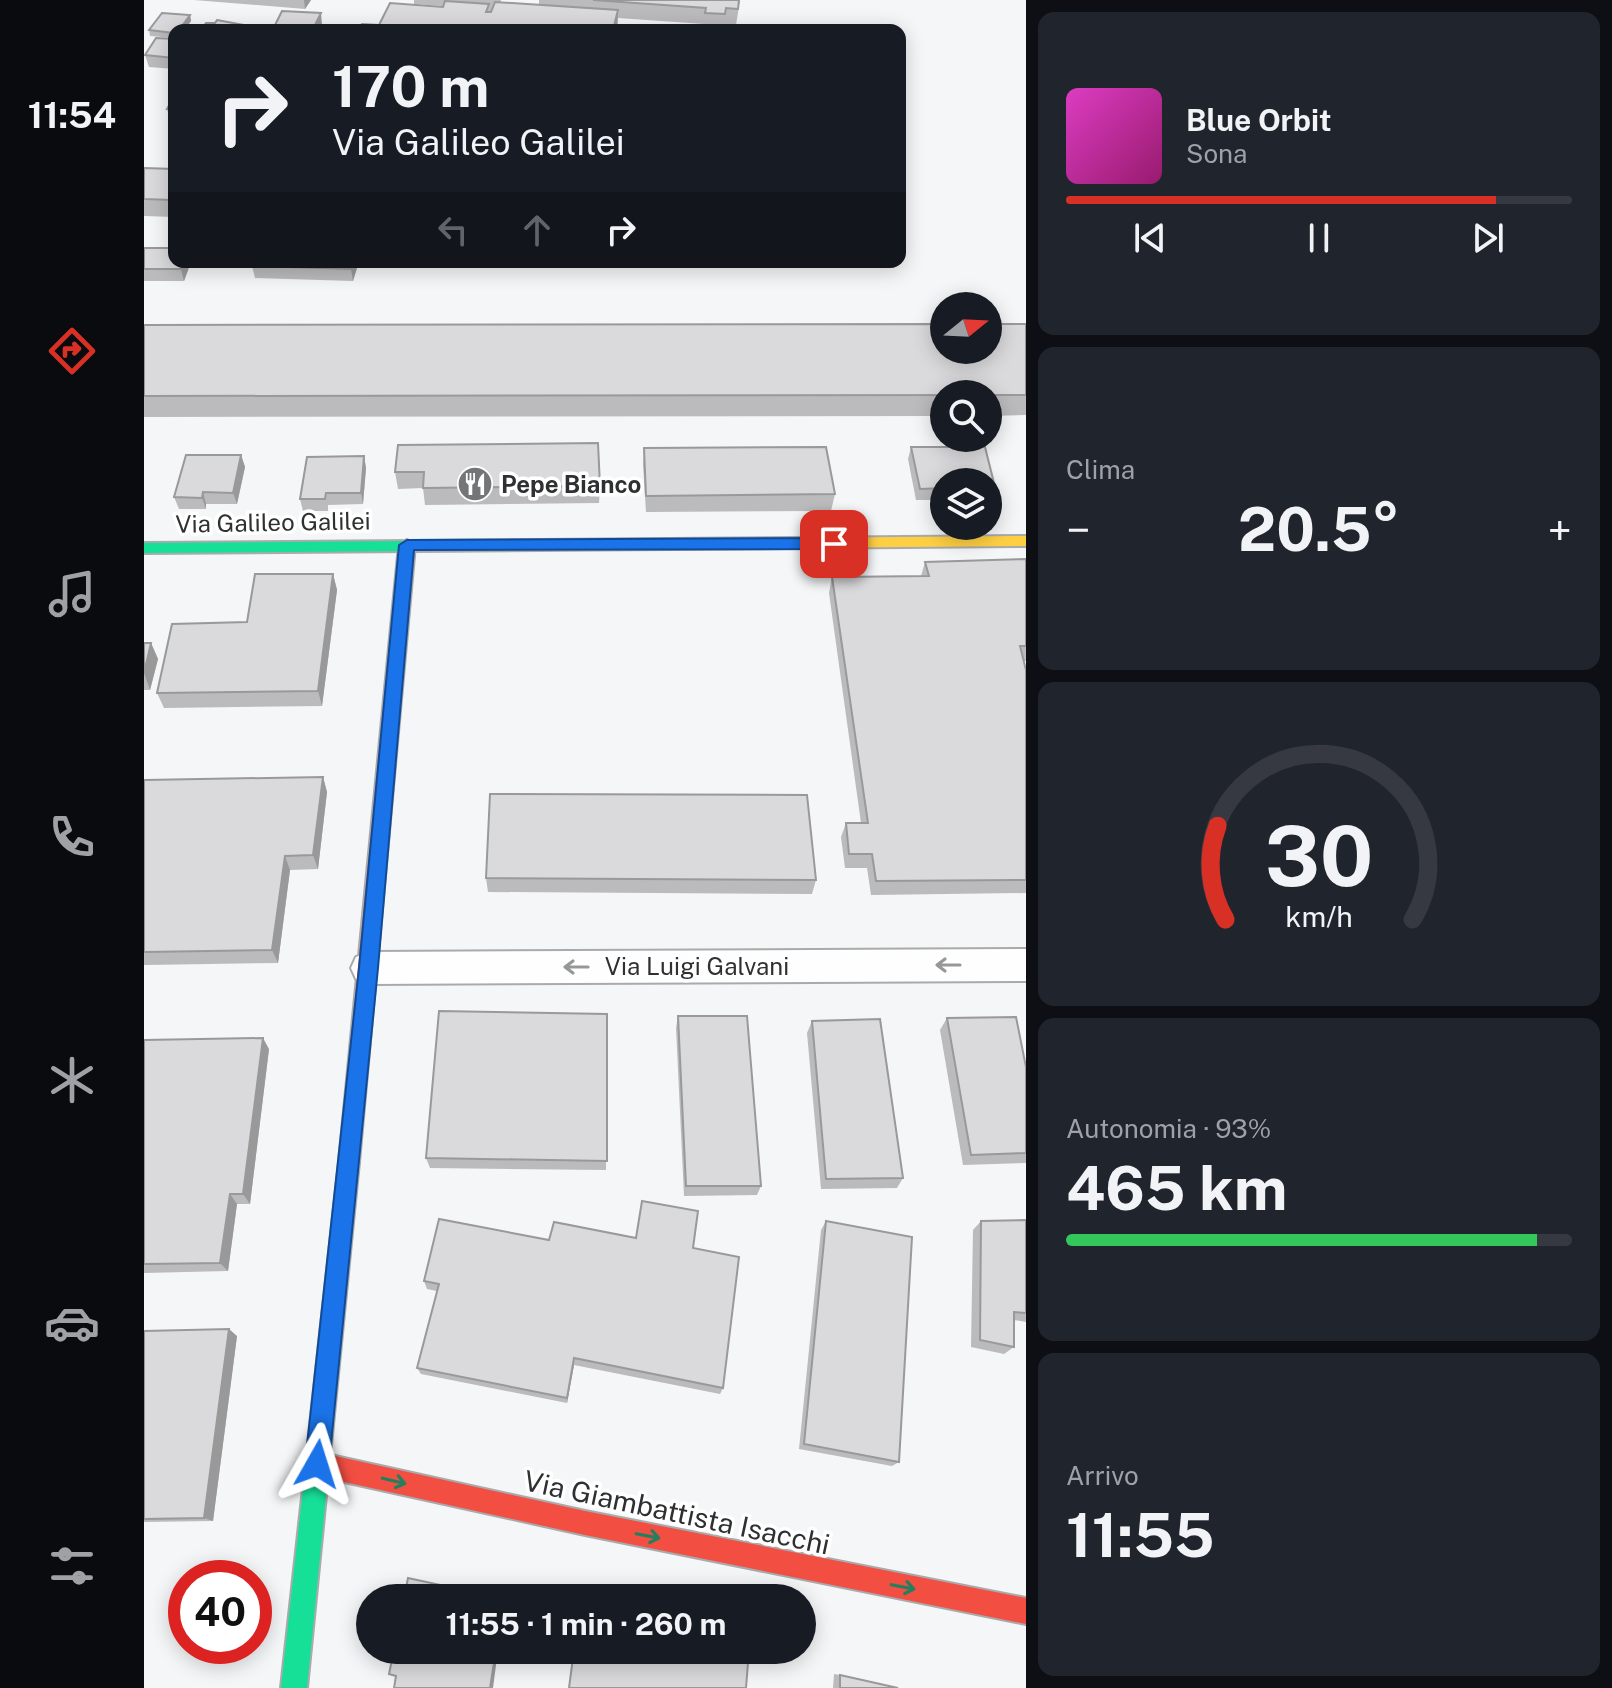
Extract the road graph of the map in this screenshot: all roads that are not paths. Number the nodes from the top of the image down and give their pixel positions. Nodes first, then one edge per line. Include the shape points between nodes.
1 (1026, 541) edge
2 (407, 545) junction
3 (144, 548) edge
4 (1026, 965) edge
5 (369, 968) junction
6 (317, 1464) junction
7 (1026, 1611) edge
8 (294, 1688) edge

1 - 2 street, Via Galileo Galilei
2 - 3 street, Via Galileo Galilei
2 - 5 street
4 -> 5 street, Via Luigi Galvani
5 - 6 street
6 -> 7 street, Via Giambattista Isacchi
6 - 8 street

